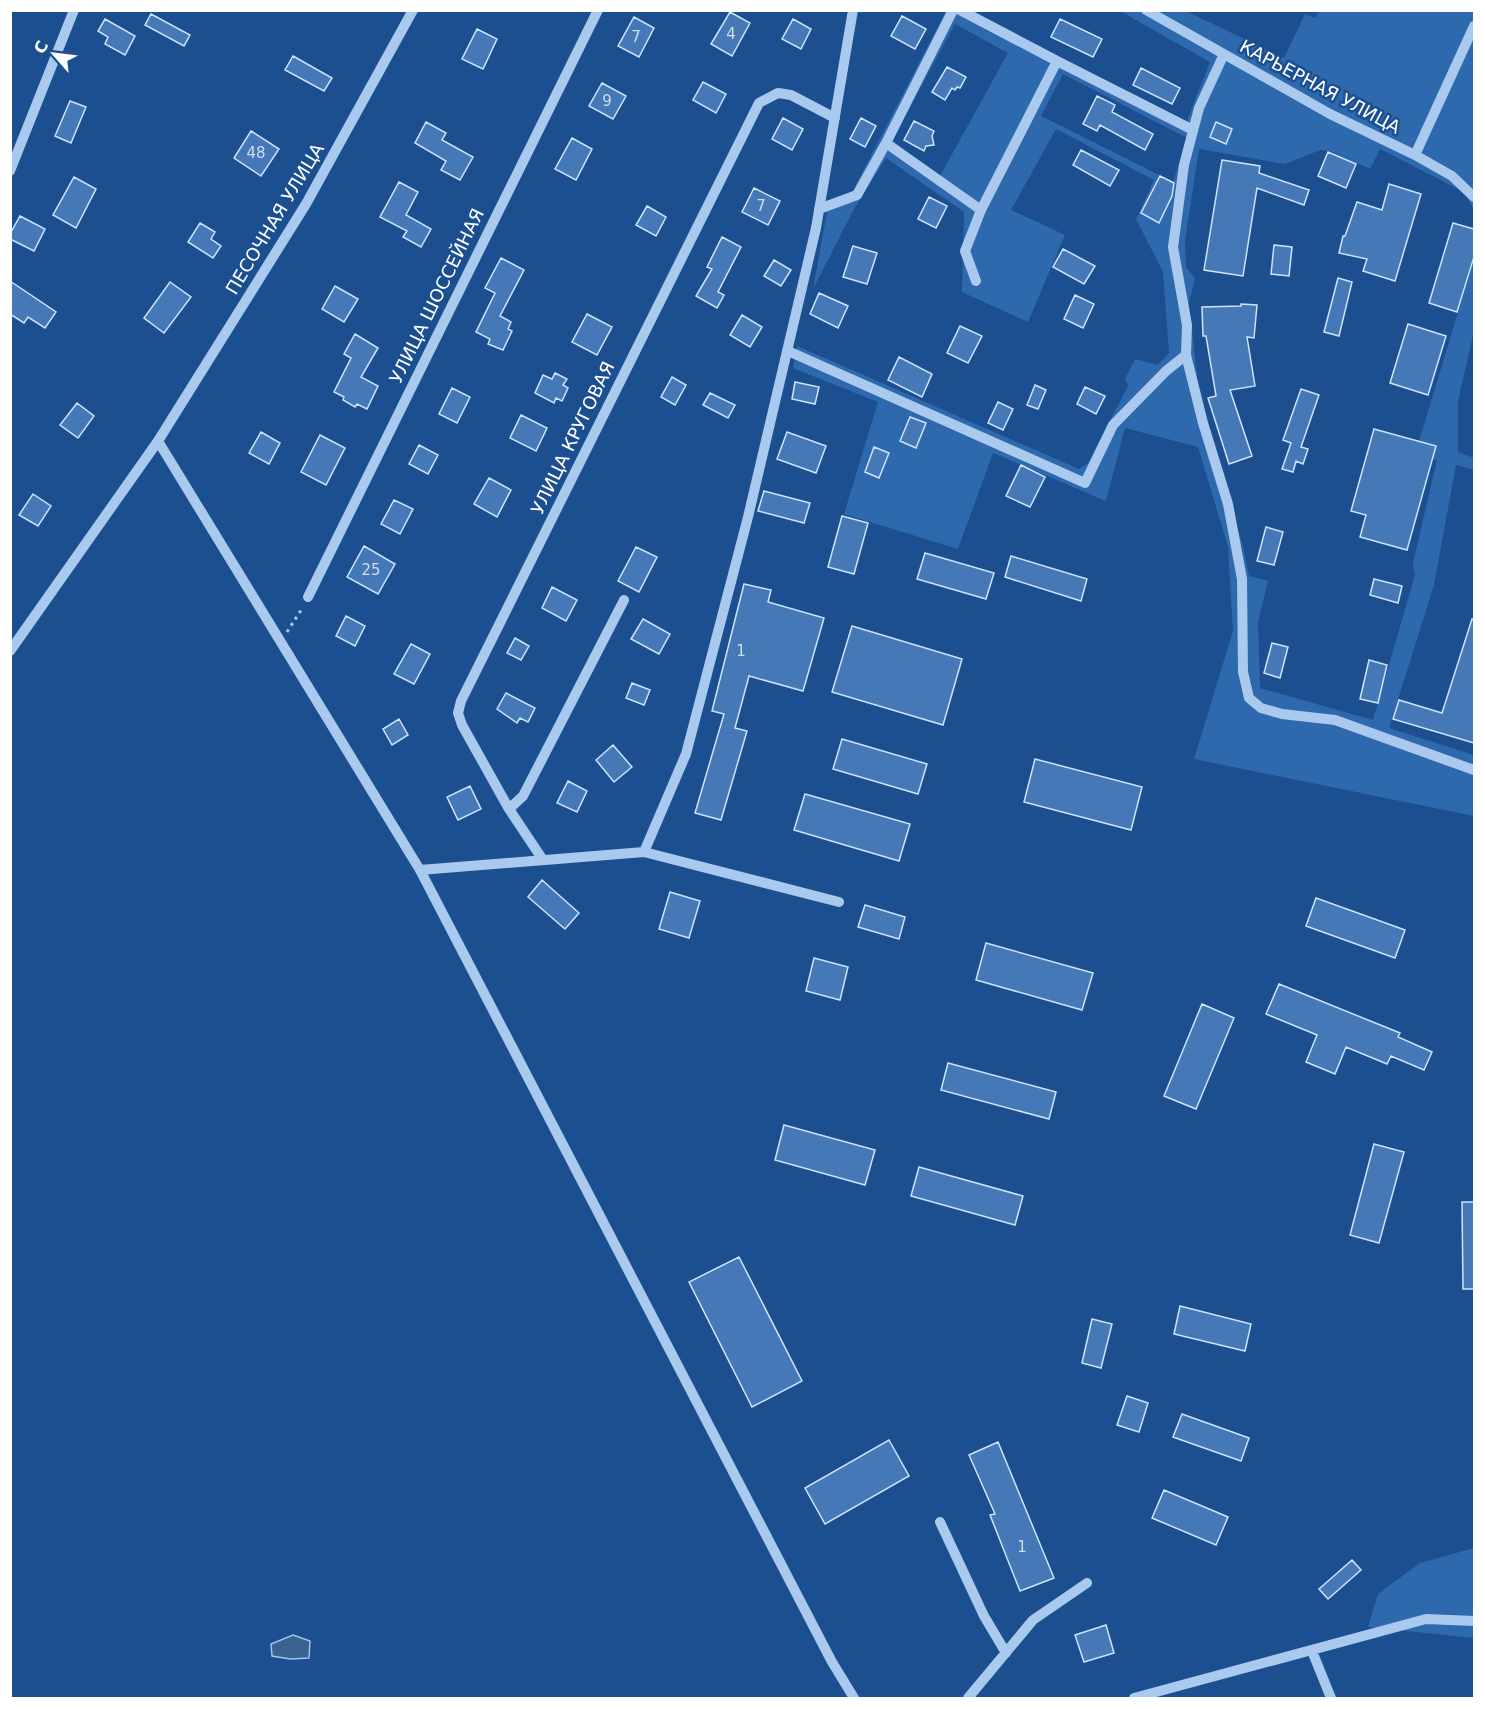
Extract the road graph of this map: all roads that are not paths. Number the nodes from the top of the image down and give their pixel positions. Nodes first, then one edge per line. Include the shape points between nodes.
1 (74, 10) edge
2 (413, 10) edge
3 (598, 10) edge
4 (853, 10) edge
5 (953, 10) edge
6 (960, 10) edge
7 (1146, 10) edge
8 (1474, 26) edge
9 (1224, 54) junction
10 (1057, 61) junction
11 (835, 118) junction
12 (1193, 130) junction
13 (886, 143) junction
14 (1415, 155) junction
15 (10, 171) edge
16 (1474, 196) edge
17 (819, 209) junction
18 (981, 210) junction
19 (976, 282) dead end
20 (788, 351) junction
21 (1186, 356) junction
22 (158, 441) junction
23 (308, 597) road end
24 (624, 600) dead end
25 (10, 651) edge
26 (1474, 770) edge
27 (509, 809) junction
28 (645, 852) junction
29 (543, 860) junction
30 (420, 870) junction
31 (839, 902) dead end
32 (940, 1522) dead end
33 (1087, 1583) dead end
34 (1474, 1621) edge
35 (1312, 1651) junction
36 (1006, 1653) junction
37 (854, 1698) edge
38 (968, 1698) edge
39 (1134, 1698) edge
40 (1330, 1698) edge

1 - 15 street
2 - 22 street, ПЕСОЧНАЯ УЛИЦА via 306,204
3 - 23 street, УЛИЦА ШОССЕЙНАЯ
4 - 11 street
5 - 13 street
6 - 10 street
7 - 9 street, КАРЬЕРНАЯ УЛИЦА
8 - 14 street
9 - 12 street
9 - 14 street, КАРЬЕРНАЯ УЛИЦА via 1330,114
10 - 12 street
10 - 18 street
11 - 17 street
11 - 27 street, УЛИЦА КРУГОВАЯ via 791,95 778,93 759,103 461,701 458,713 462,725
12 - 21 street via 1173,247 1187,325
13 - 17 street via 857,195
13 - 18 street
14 - 16 street, КАРЬЕРНАЯ УЛИЦА via 1452,176
17 - 20 street
18 - 19 street via 965,251
20 - 21 street via 1085,483 1113,425
20 - 28 street via 686,754
21 - 26 street via 1228,504 1242,579 1243,672 1249,698 1261,708 1335,720
22 - 25 street, ПЕСОЧНАЯ УЛИЦА
22 - 30 street
24 - 27 street via 523,796
27 - 29 street, УЛИЦА КРУГОВАЯ
28 - 29 street
28 - 31 street
29 - 30 street
30 - 37 street
32 - 36 street
33 - 36 street via 1033,1620
34 - 35 street via 1426,1619
35 - 39 street
35 - 40 street
36 - 38 street

